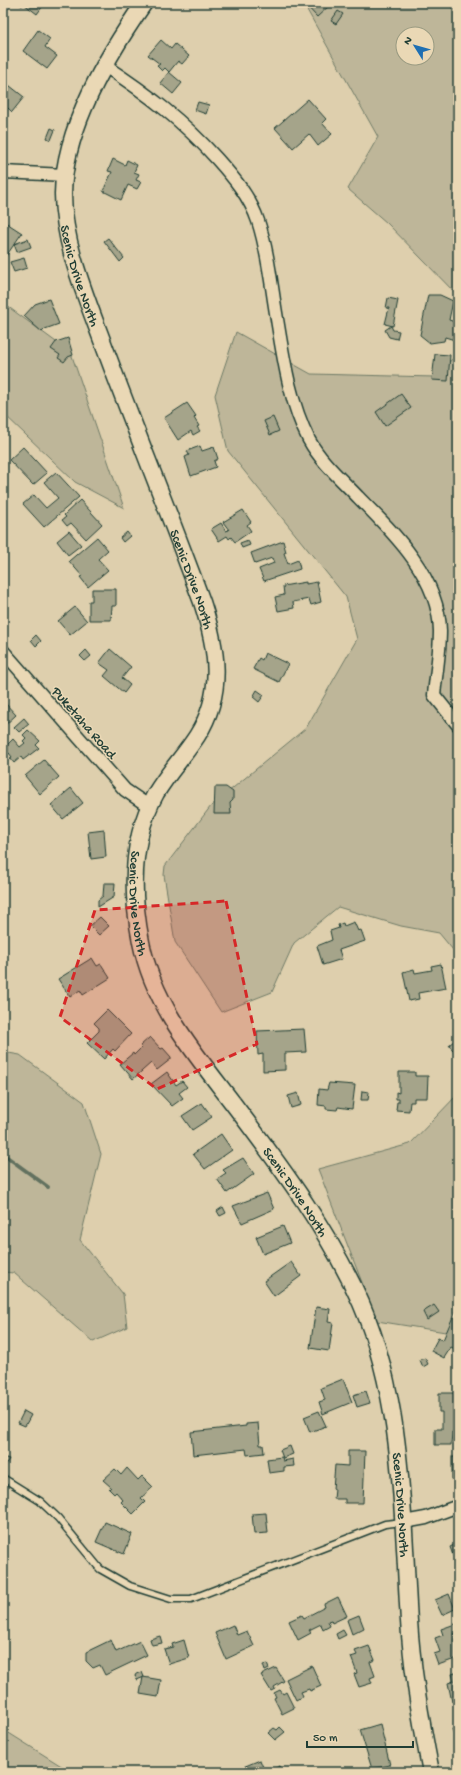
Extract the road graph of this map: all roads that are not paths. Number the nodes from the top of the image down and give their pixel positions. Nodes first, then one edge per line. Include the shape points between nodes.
1 (144, 3) edge
2 (105, 66) junction
3 (3, 172) edge
4 (65, 175) junction
5 (3, 651) edge
6 (458, 725) edge
7 (150, 807) junction
8 (3, 1478) edge
9 (458, 1506) edge
10 (404, 1522) junction
11 (431, 1772) edge

1 - 2 main road, Scenic Drive North
2 - 4 main road, Scenic Drive North via 80,118
2 - 6 street via 178,118 240,184 258,220 286,370 310,440 329,467 413,558 433,596 440,631 434,695
3 - 4 street
4 - 7 main road, Scenic Drive North via 63,193 66,226 85,293 202,602 215,648 215,684 205,722 157,792
5 - 7 street, Puketaha Road via 125,790
7 - 10 main road, Scenic Drive North via 138,842 135,885 145,961 166,1012 296,1188 361,1302 380,1358 391,1406
8 - 10 lane via 40,1501 58,1518 100,1569 130,1586 171,1599 190,1599 385,1524
9 - 10 street via 426,1518
10 - 11 main road, Scenic Drive North via 412,1659

